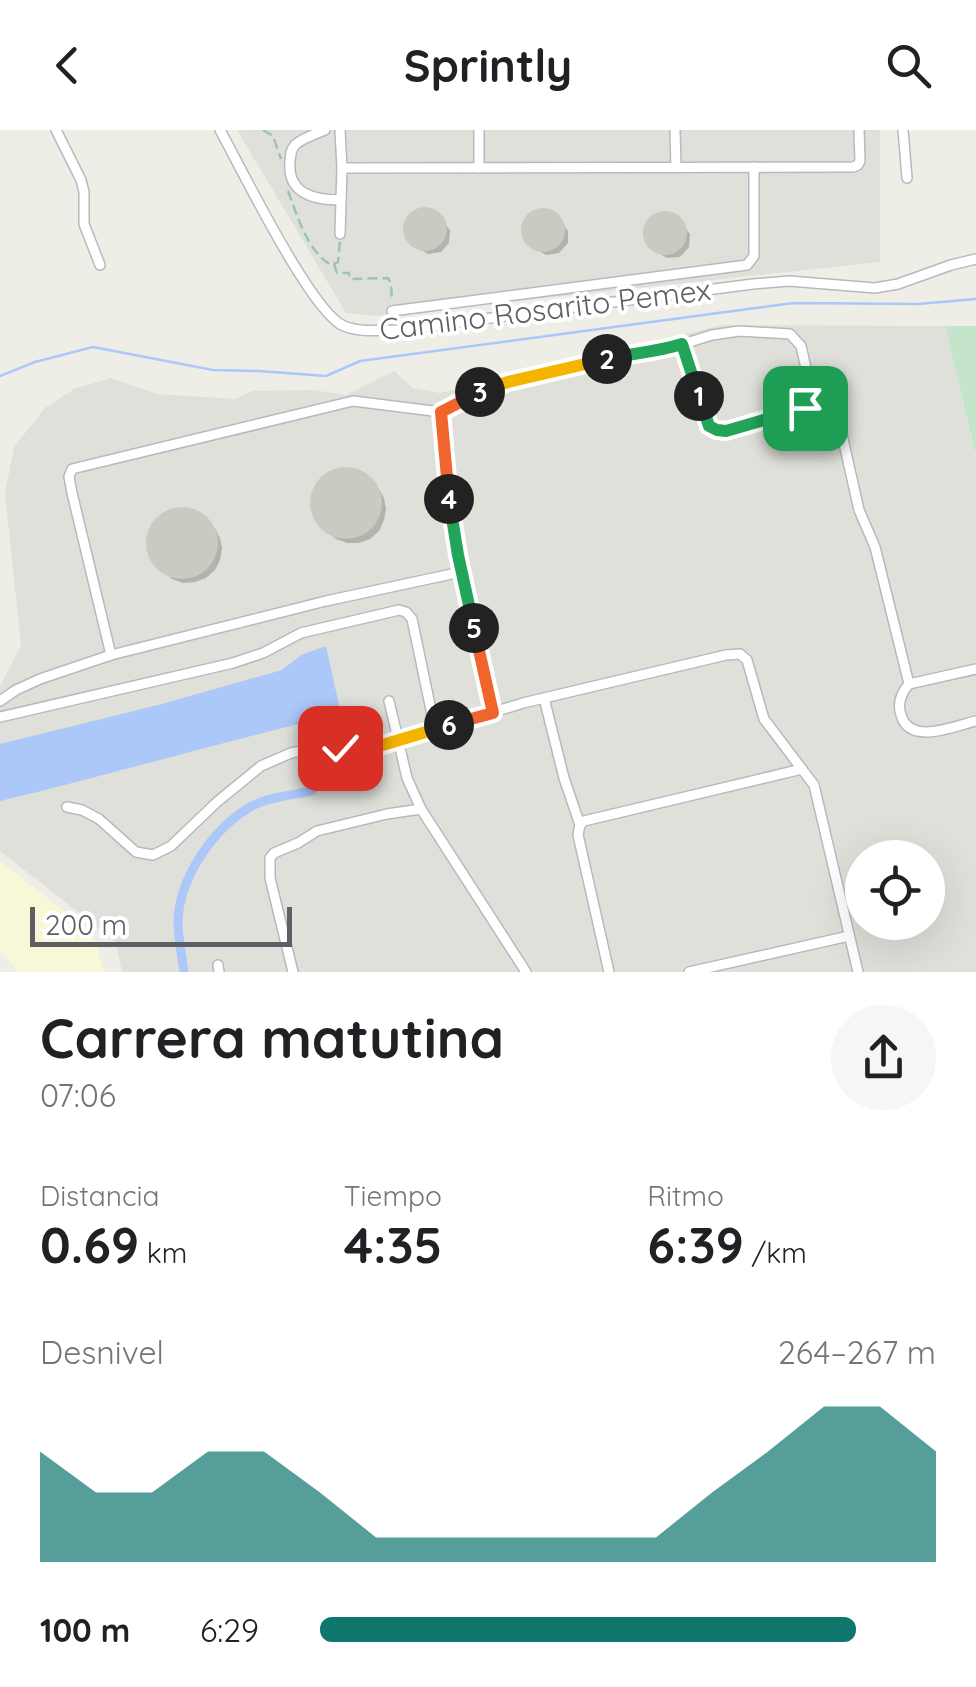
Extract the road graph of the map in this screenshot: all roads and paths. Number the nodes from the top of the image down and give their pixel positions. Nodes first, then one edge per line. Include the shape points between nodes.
1 (56, 130) edge
2 (220, 130) edge
3 (263, 130) edge
4 (325, 130) edge
5 (340, 130) edge
6 (479, 130) edge
7 (675, 130) edge
8 (859, 130) edge
9 (903, 130) edge
10 (281, 159) dead end
11 (754, 167) junction
12 (342, 168) junction
13 (479, 168) junction
14 (676, 168) junction
15 (908, 178) dead end
16 (288, 192) dead end
17 (341, 200) junction
18 (340, 234) joint
19 (976, 260) edge
20 (334, 264) junction
21 (100, 265) dead end
22 (396, 310) joint
23 (682, 344) junction
24 (816, 408) junction
25 (441, 412) junction
26 (462, 572) junction
27 (111, 655) junction
28 (976, 669) edge
29 (909, 684) junction
30 (544, 698) junction
31 (0, 702) edge
32 (388, 702) dead end
33 (493, 713) junction
34 (0, 717) edge
35 (976, 722) edge
36 (436, 728) junction
37 (398, 742) junction
38 (802, 769) junction
39 (68, 807) dead end
40 (421, 809) junction
41 (580, 825) junction
42 (845, 918) edge
43 (845, 937) edge
44 (850, 940) edge
45 (293, 972) edge
46 (526, 972) edge
47 (609, 972) edge
48 (689, 972) edge
49 (858, 972) edge

1 - 21 street via 81,180 84,224
2 - 19 street, Camino Rosarito Pemex via 318,303 341,326 363,330 788,281 875,288
3 - 10 path
4 - 17 street via 296,144 290,177 308,195
5 - 12 street
6 - 13 street
7 - 14 street
8 - 11 street via 856,167
9 - 15 street
11 - 14 street
11 - 22 street via 754,256 746,266
12 - 13 street
12 - 17 street
13 - 14 street
16 - 20 path via 320,259
17 - 18 street
18 - 20 path
20 - 22 path via 350,279 388,278
23 - 24 street via 728,332 790,334 801,346
23 - 24 street via 709,426 717,430
23 - 25 street via 508,382
24 - 29 street via 838,417
25 - 26 street
25 - 27 street via 346,402 72,469
26 - 27 street
26 - 33 street
27 - 31 street via 40,679
28 - 29 street
29 - 35 street via 899,707 912,731
30 - 33 street
30 - 38 street via 740,654 748,660 764,720
30 - 41 street
32 - 37 street
33 - 36 street
34 - 36 street via 233,662 302,633 399,610 412,620
36 - 37 street
37 - 39 street via 315,748 261,766 171,846 152,855 136,852 100,819
37 - 40 street
38 - 41 street
38 - 42 street via 818,797
40 - 45 street via 318,831 270,858
40 - 46 street
41 - 47 street
43 - 48 street
44 - 49 street

